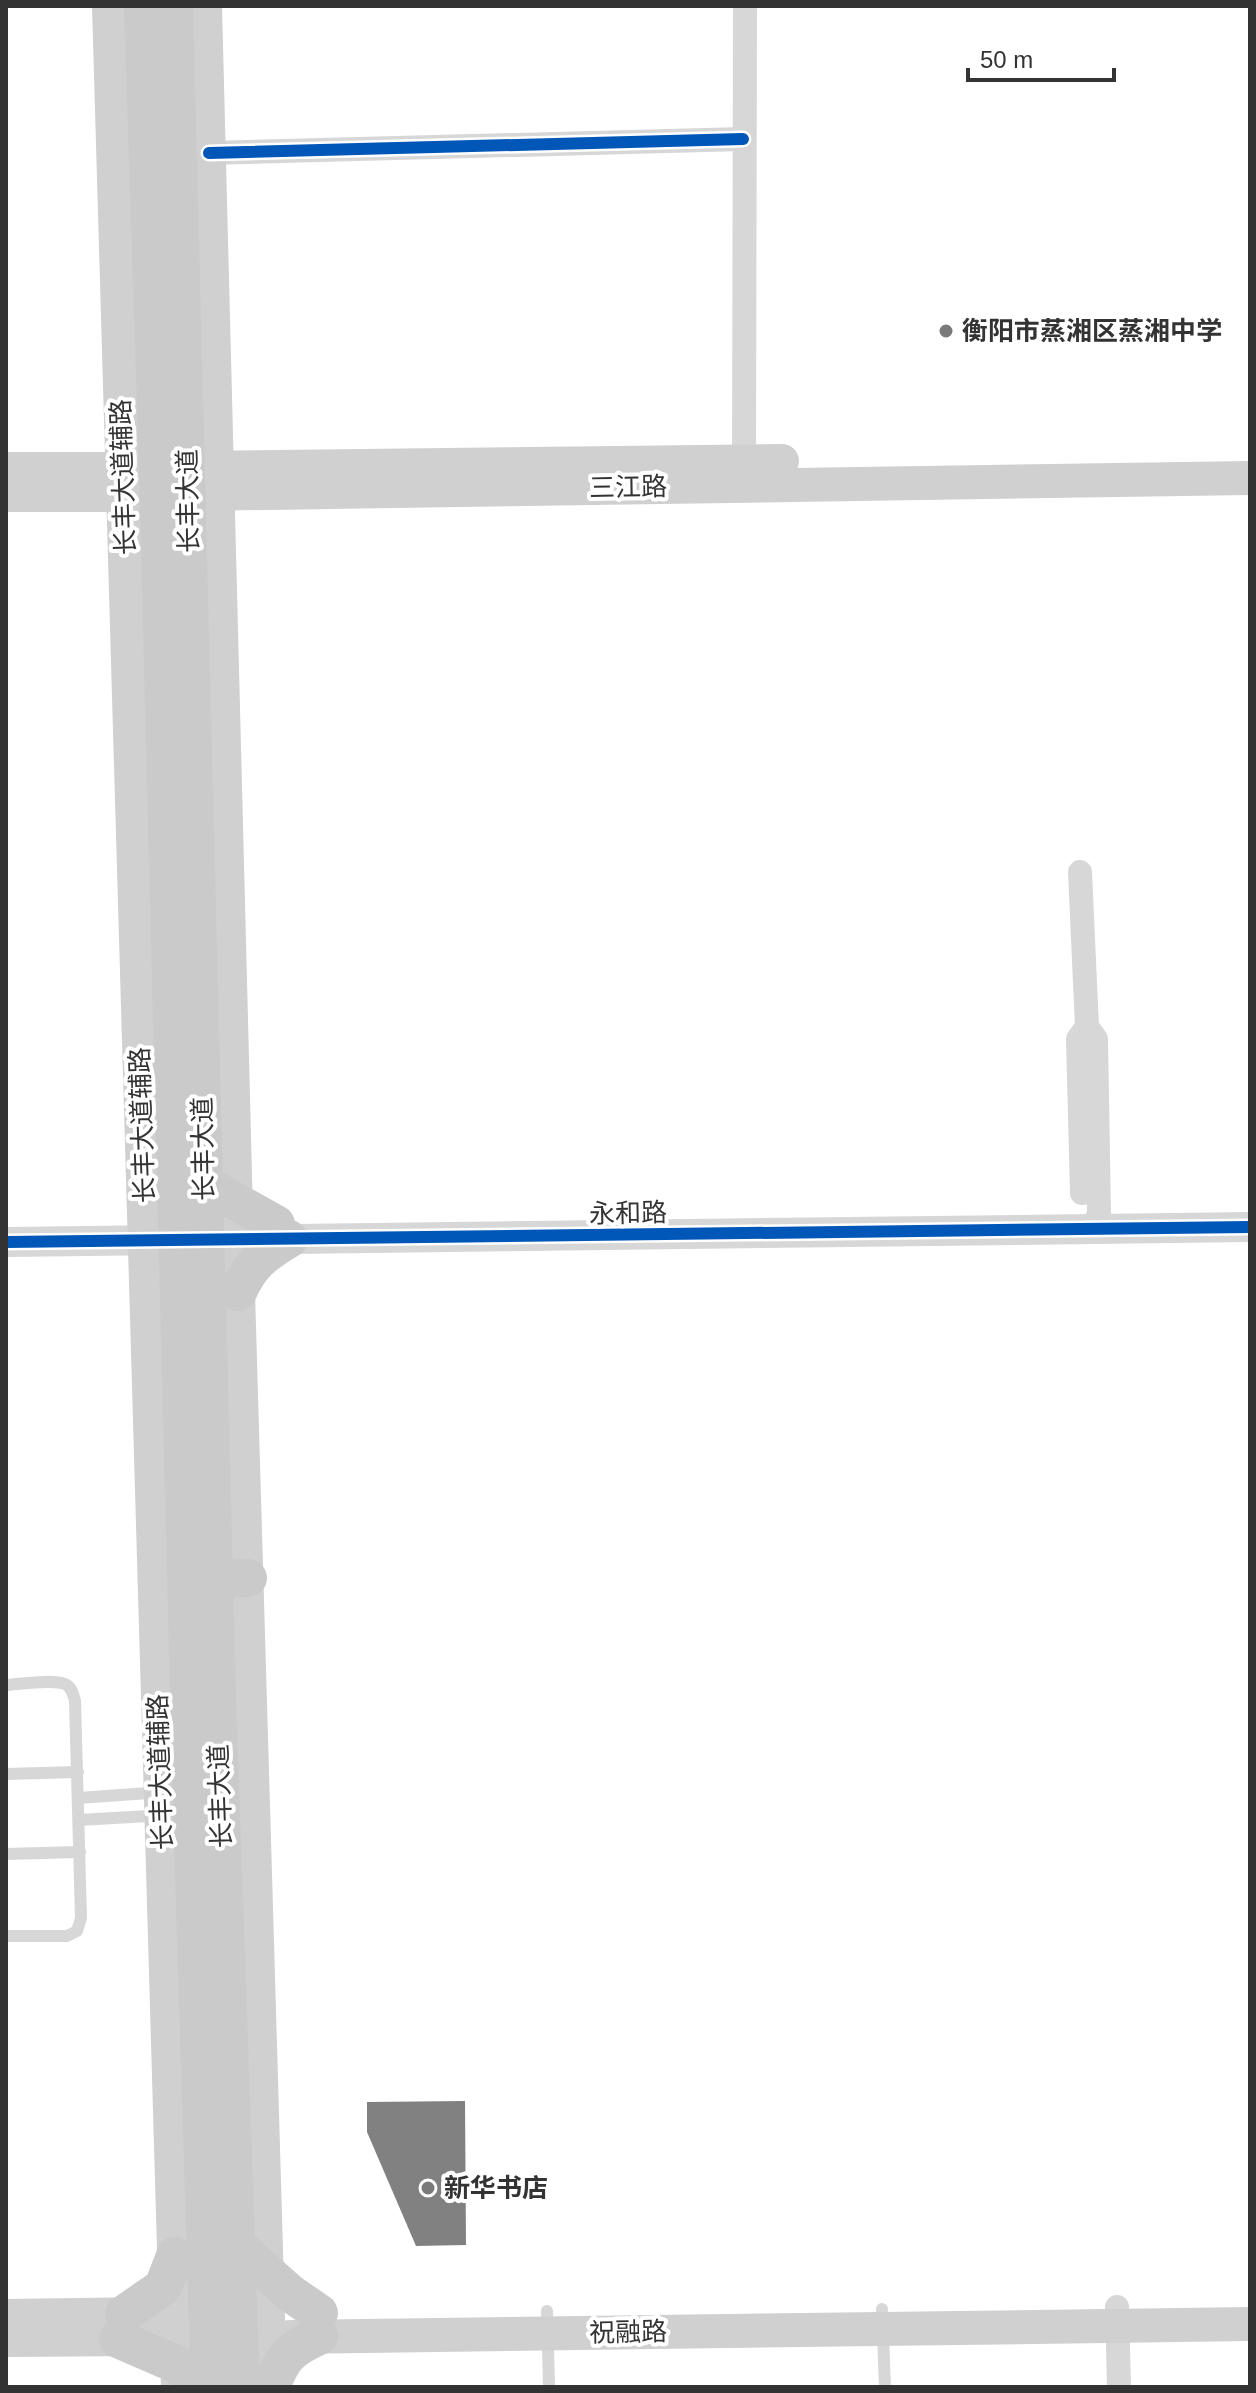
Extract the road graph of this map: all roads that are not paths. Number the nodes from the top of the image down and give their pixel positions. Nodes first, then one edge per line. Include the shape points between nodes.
1 (109, 6) edge
2 (143, 6) edge
3 (174, 6) edge
4 (205, 6) edge
5 (745, 6) edge
6 (743, 139) junction
7 (209, 153) junction
8 (1250, 456) edge
9 (744, 462) junction
10 (6, 469) edge
11 (1250, 478) edge
12 (172, 481) junction
13 (6, 495) edge
14 (1080, 872) dead end
15 (1250, 1212) edge
16 (1091, 1219) junction
17 (197, 1224) junction
18 (6, 1226) edge
19 (1250, 1227) edge
20 (283, 1231) junction
21 (6, 1242) edge
22 (238, 1292) junction
23 (231, 1579) junction
24 (6, 1685) edge
25 (78, 1772) junction
26 (6, 1774) edge
27 (78, 1798) junction
28 (191, 1802) junction
29 (79, 1820) junction
30 (80, 1852) junction
31 (6, 1854) edge
32 (6, 1936) edge
33 (236, 2245) junction
34 (175, 2256) junction
35 (267, 2272) junction
36 (1250, 2306) edge
37 (6, 2316) edge
38 (1118, 2316) junction
39 (882, 2319) junction
40 (548, 2322) junction
41 (319, 2324) junction
42 (1250, 2324) edge
43 (121, 2327) junction
44 (6, 2340) edge
45 (213, 2340) edge
46 (210, 2387) edge
47 (241, 2387) edge
48 (270, 2387) edge
49 (549, 2387) edge
50 (885, 2387) edge
51 (1119, 2387) edge

1 - 12 main road, 长丰大道辅路
2 - 12 main road, 长丰大道
3 - 12 main road, 长丰大道
4 - 7 main road, 长丰大道辅路
5 - 6 street
6 - 7 street
6 - 9 street
7 - 12 main road, 长丰大道辅路
8 - 9 main road, 三江路
9 - 12 main road, 三江路
10 - 12 main road, 三江路
11 - 12 main road, 三江路
12 - 13 main road, 三江路
12 - 17 main road, 长丰大道
12 - 17 main road, 长丰大道辅路
14 - 16 street via 1087,1027 1096,1039
15 - 16 street, 永和路
16 - 19 street, 永和路
16 - 20 street, 永和路
17 - 18 street
17 - 20 main road
17 - 21 street
17 - 22 main road, 长丰大道辅路
17 - 23 main road, 长丰大道
17 - 28 main road, 长丰大道
20 - 22 main road via 246,1274
22 - 23 main road, 长丰大道辅路
23 - 28 main road, 长丰大道
23 - 35 main road, 长丰大道辅路
24 - 25 lane via 55,1683 72,1690
25 - 26 lane
25 - 27 lane
27 - 28 lane via 149,1793
27 - 29 lane
28 - 29 lane via 149,1816
28 - 33 main road, 长丰大道
28 - 34 main road, 长丰大道辅路
28 - 45 main road, 长丰大道
29 - 30 lane
30 - 31 lane
30 - 32 lane via 77,1931 67,1936
33 - 35 main road
33 - 45 main road, 长丰大道
34 - 43 main road via 163,2287
34 - 45 main road, 长丰大道辅路
35 - 41 main road
35 - 45 main road, 长丰大道辅路
36 - 38 main road, 祝融路
37 - 43 main road, 祝融路
38 - 39 main road, 祝融路
38 - 42 main road, 祝融路
38 - 51 street
39 - 40 main road, 祝融路
39 - 50 lane
40 - 41 main road, 祝融路
40 - 49 lane
41 - 45 main road, 祝融路
41 - 48 main road via 280,2363
43 - 44 main road, 祝融路
43 - 45 main road
43 - 45 main road, 祝融路
45 - 46 main road, 长丰大道
45 - 47 main road, 长丰大道
45 - 48 main road, 长丰大道辅路

